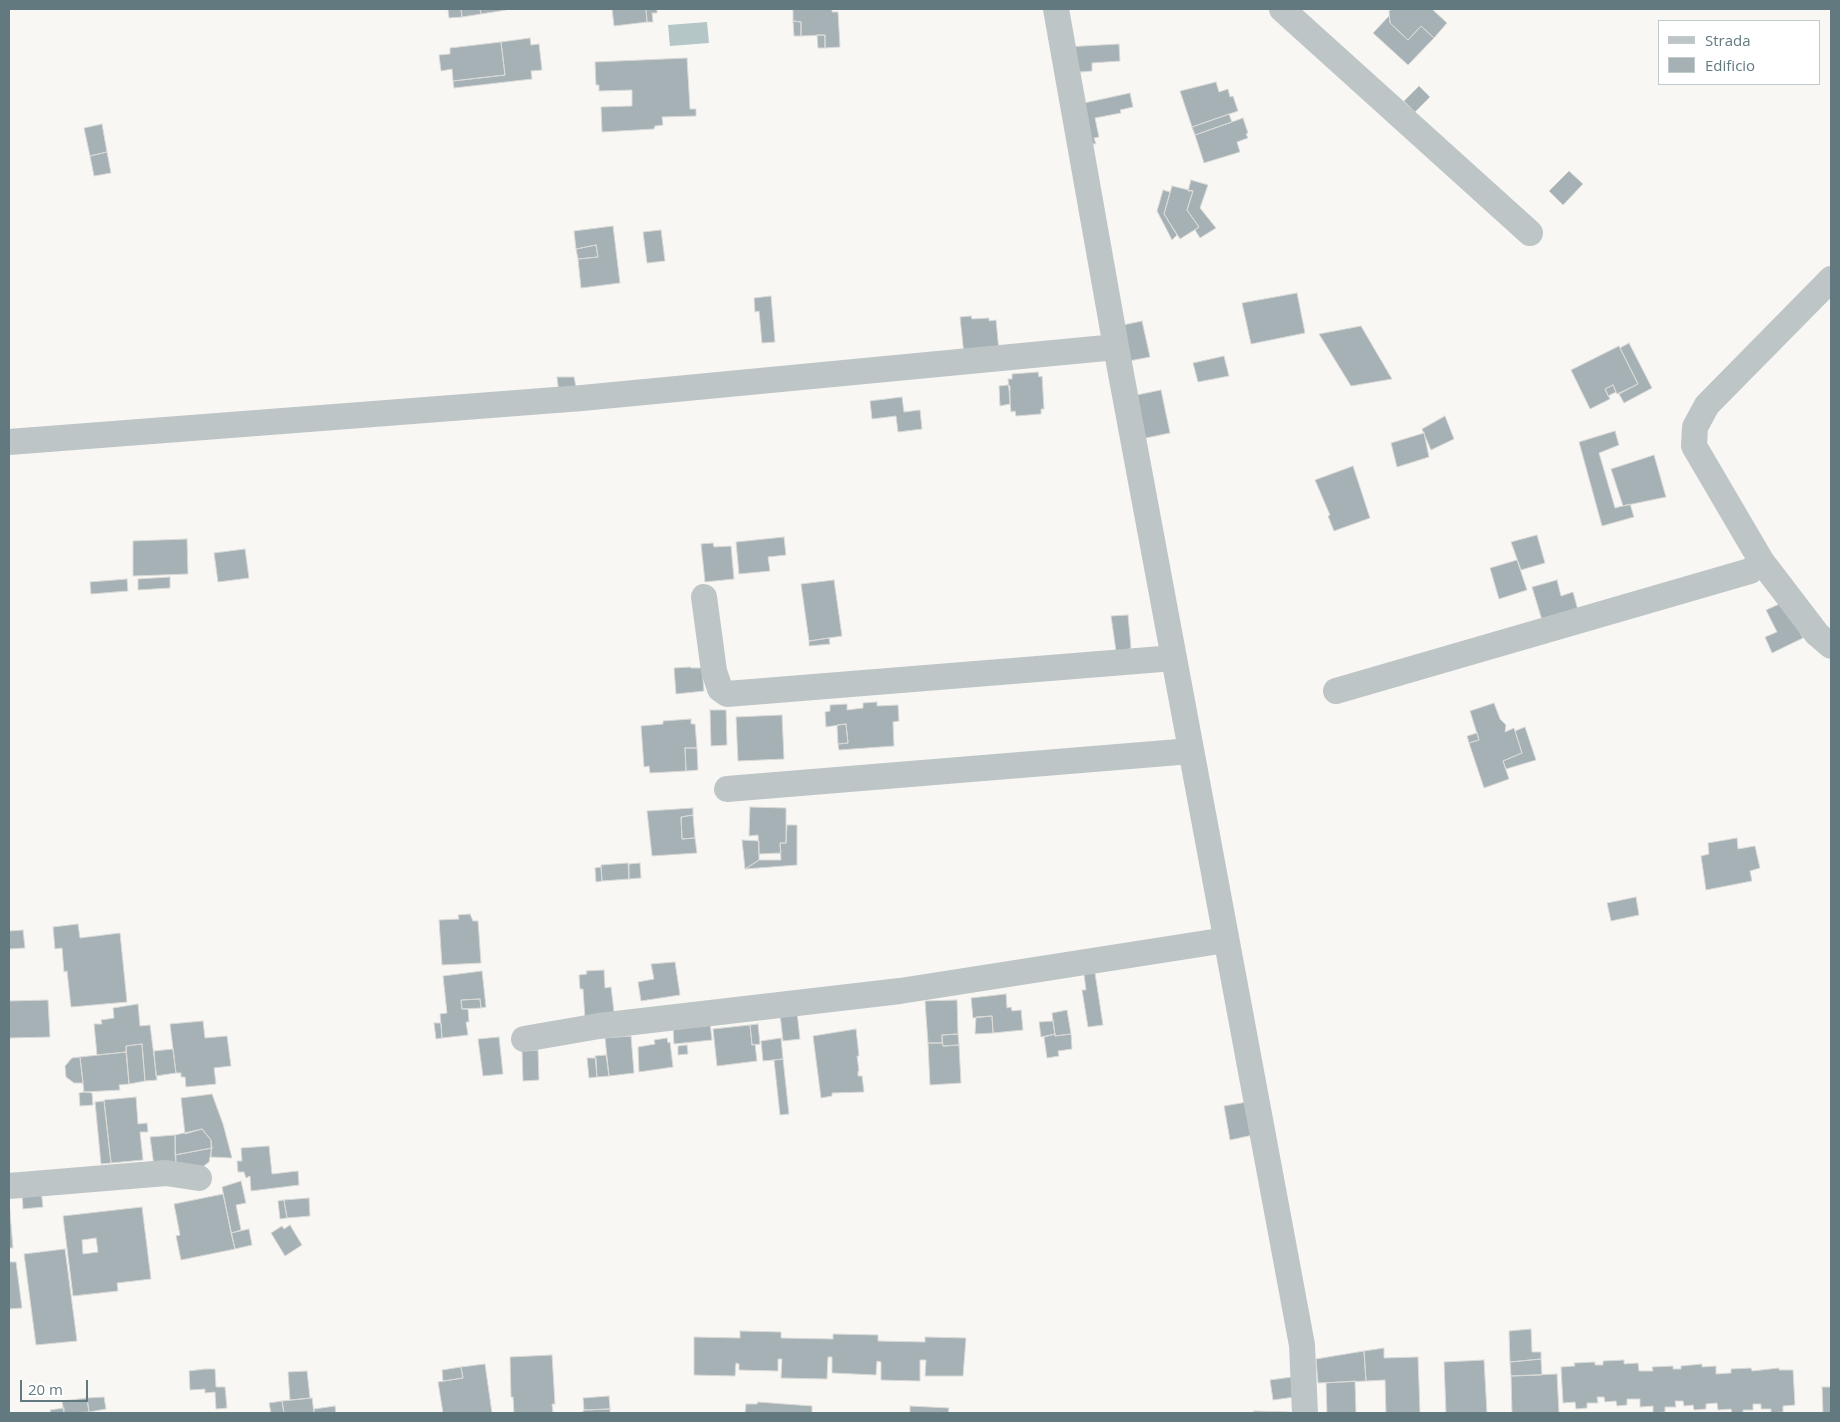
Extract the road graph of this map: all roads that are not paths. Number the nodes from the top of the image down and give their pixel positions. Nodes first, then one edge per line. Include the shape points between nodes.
1 (1056, 9) edge
2 (1282, 9) edge
3 (1530, 233) dead end
4 (1831, 279) edge
5 (1116, 346) junction
6 (9, 442) edge
7 (1762, 562) junction
8 (704, 597) dead end
9 (1831, 646) edge
10 (1174, 658) junction
11 (1336, 691) dead end
12 (1191, 752) junction
13 (727, 789) dead end
14 (1226, 940) junction
15 (524, 1039) dead end
16 (198, 1178) dead end
17 (9, 1186) edge
18 (1305, 1413) edge

1 - 5 street
2 - 3 street
4 - 7 street via 1707,405 1695,427 1694,446
5 - 6 street via 582,398
5 - 10 street
7 - 9 street via 1817,634
7 - 11 street via 1750,571
8 - 10 street via 714,671 720,689 727,694
10 - 12 street
12 - 13 street
12 - 14 street
14 - 15 street via 900,991 599,1026
14 - 18 street via 1302,1345
16 - 17 street via 166,1173

